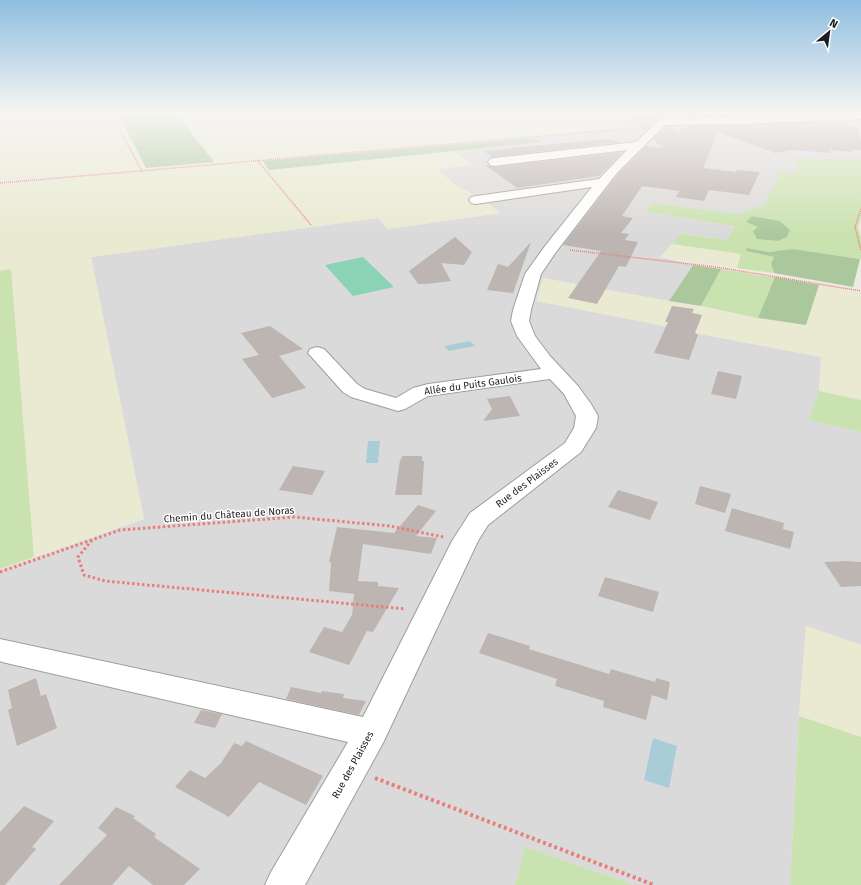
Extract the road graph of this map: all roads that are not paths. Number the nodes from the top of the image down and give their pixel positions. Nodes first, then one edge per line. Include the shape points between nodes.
1 (568, 153) edge
2 (630, 153) edge
3 (494, 162) dead end
4 (603, 182) junction
5 (476, 200) dead end
6 (317, 353) dead end
7 (555, 373) junction
8 (2, 650) dead end
9 (371, 734) junction
10 (284, 885) edge

1 - 3 street
2 - 4 street, Rue des Plaisses
4 - 5 street
4 - 7 street, Rue des Plaisses via 533,274 522,310 520,321 526,336
6 - 7 street, Allée du Puits Gaulois via 350,388 358,393 398,405 428,390
7 - 9 street, Rue des Plaisses via 581,404 587,416 585,428 574,447 479,519 465,541
8 - 9 street
9 - 10 street, Rue des Plaisses

